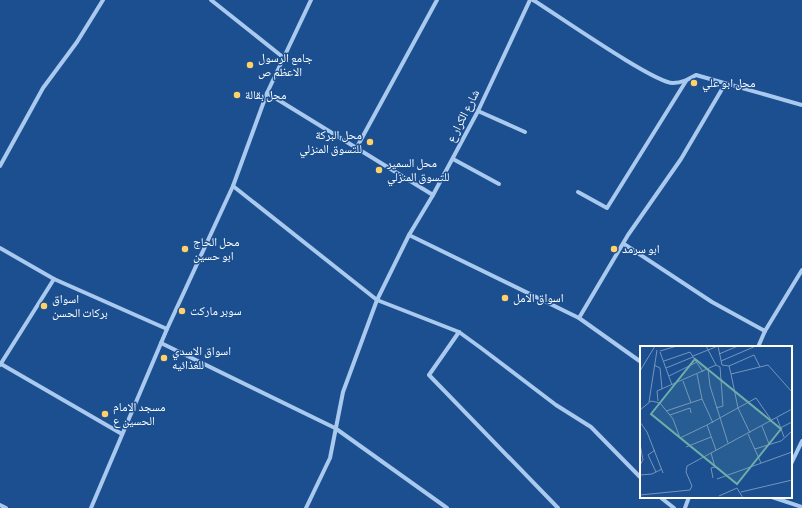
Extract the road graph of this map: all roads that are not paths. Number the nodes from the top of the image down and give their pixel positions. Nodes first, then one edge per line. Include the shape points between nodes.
1 (103, 0) edge
2 (211, 0) edge
3 (311, 0) edge
4 (437, 0) edge
5 (532, 0) edge
6 (284, 58) junction
7 (686, 80) junction
8 (725, 84) junction
9 (268, 93) junction
10 (802, 105) edge
11 (478, 111) junction
12 (525, 132) dead end
13 (357, 147) junction
14 (453, 159) junction
15 (0, 166) edge
16 (499, 184) dead end
17 (234, 186) junction
18 (578, 192) dead end
19 (433, 195) junction
20 (409, 235) junction
21 (624, 244) junction
22 (0, 248) edge
23 (802, 270) edge
24 (54, 280) junction
25 (377, 300) junction
26 (579, 318) junction
27 (167, 329) junction
28 (765, 331) junction
29 (459, 332) junction
30 (161, 343) junction
31 (758, 346) edge
32 (640, 361) edge
33 (1, 365) edge
34 (335, 428) junction
35 (122, 434) junction
36 (802, 441) edge
37 (792, 462) edge
38 (640, 477) edge
39 (661, 498) edge
40 (689, 498) edge
41 (777, 498) edge
42 (0, 505) edge
43 (802, 507) edge
44 (6, 508) edge
45 (91, 508) edge
46 (306, 508) edge
47 (447, 508) edge
48 (558, 508) edge
49 (674, 508) edge
50 (685, 508) edge

1 - 15 street via 77,42 43,88
2 - 6 street
3 - 6 street
4 - 13 street
5 - 7 street, شارع الكرار ع via 650,74 672,83
5 - 11 street, شارع الكرار ع
6 - 9 street
7 - 8 street, شارع الكرار ع via 696,75
7 - 18 street via 607,208
8 - 10 street, شارع الكرار ع
8 - 21 street via 681,159
9 - 13 street
9 - 17 street
11 - 12 street
11 - 14 street, شارع الكرار ع
13 - 19 street
14 - 16 street
14 - 19 street, شارع الكرار ع
17 - 25 street
17 - 27 street
19 - 20 street, شارع الكرار ع
20 - 25 street, شارع الكرار ع
20 - 26 street
21 - 26 street
21 - 28 street via 712,302
22 - 24 street
23 - 28 street
24 - 27 street
24 - 33 street
25 - 29 street
25 - 34 street, شارع الكرار ع via 343,392
26 - 32 street
27 - 30 street
28 - 31 street
29 - 38 street via 556,405 592,427
29 - 48 street via 429,375
30 - 34 street
30 - 35 street
33 - 35 street
34 - 46 street, شارع الكرار ع via 330,458
34 - 47 street
35 - 45 street
36 - 37 street
39 - 49 street
40 - 50 street
41 - 43 street
42 - 44 street

